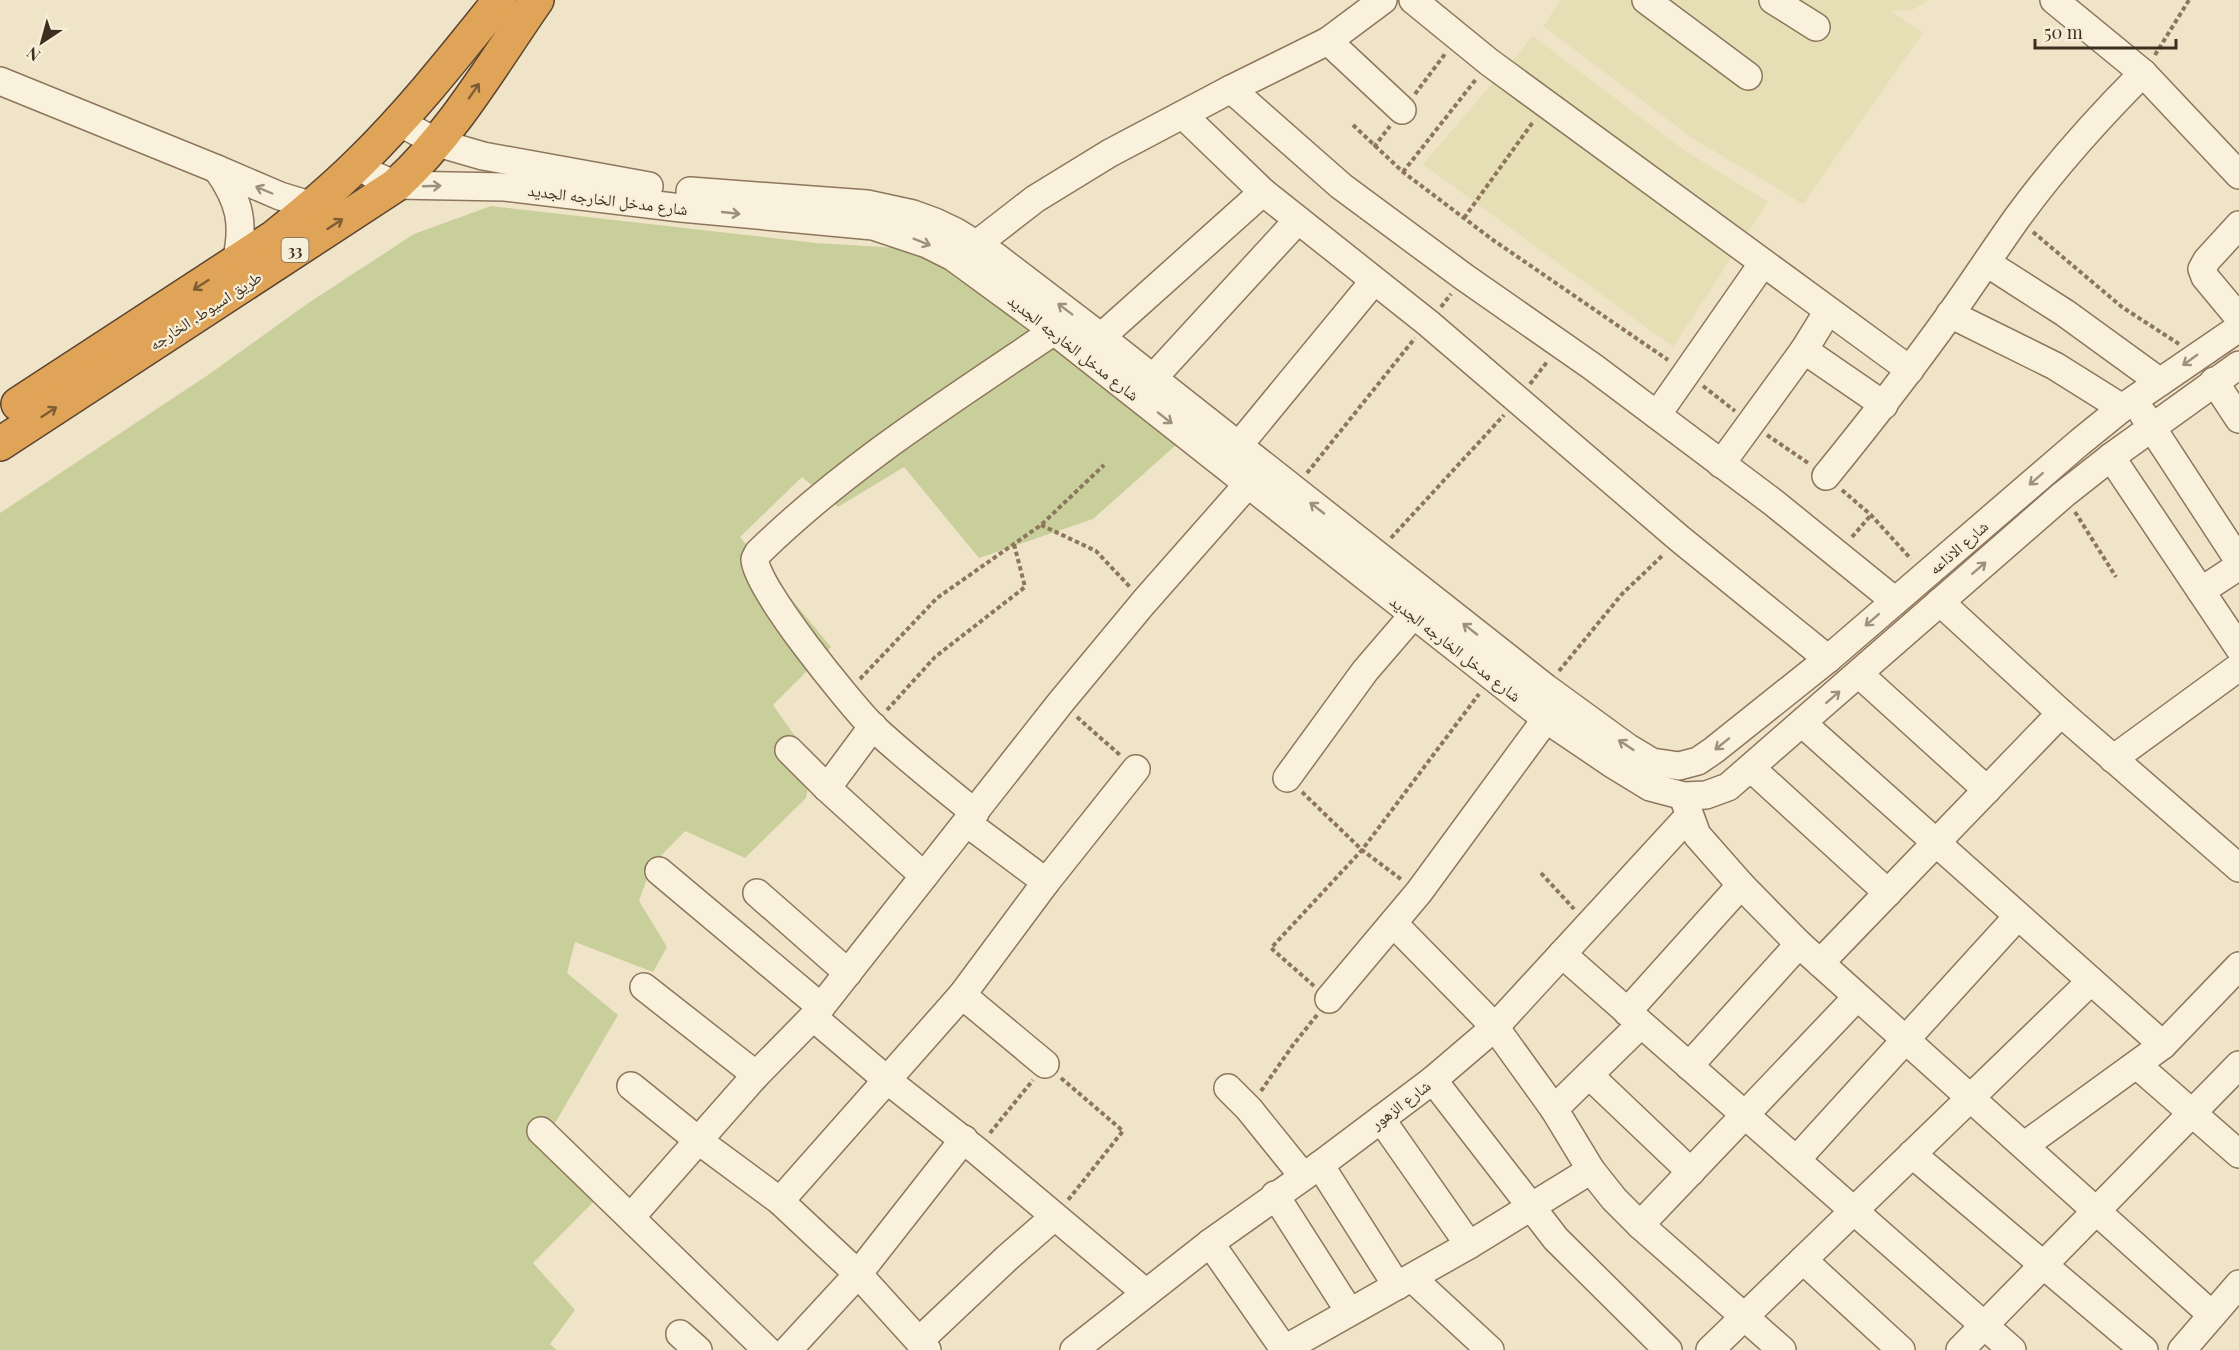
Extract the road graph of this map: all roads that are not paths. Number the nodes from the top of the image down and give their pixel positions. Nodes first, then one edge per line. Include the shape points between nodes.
1 (500, 0) edge
2 (537, 0) edge
3 (1383, 0) edge
4 (1413, 0) edge
5 (1646, 0) edge
6 (1773, 0) edge
7 (2054, 0) edge
8 (1816, 27) dead end
9 (1328, 41) junction
10 (2143, 73) junction
11 (1748, 76) dead end
12 (0, 81) edge
13 (1231, 89) junction
14 (1402, 110) dead end
15 (1183, 115) junction
16 (399, 122) junction
17 (438, 143) junction
18 (359, 164) junction
19 (217, 169) junction
20 (2239, 175) edge
21 (565, 183) junction
22 (396, 185) junction
23 (1263, 192) junction
24 (313, 206) junction
25 (1298, 220) junction
26 (2239, 225) edge
27 (977, 244) junction
28 (1764, 263) junction
29 (1987, 263) junction
30 (243, 272) junction
31 (1374, 280) junction
32 (1828, 311) junction
33 (1950, 314) junction
34 (2239, 318) edge
35 (2239, 328) edge
36 (1054, 331) junction
37 (1101, 337) junction
38 (1804, 350) junction
39 (2239, 365) edge
40 (1910, 370) junction
41 (1153, 378) junction
42 (2214, 381) junction
43 (2160, 382) junction
44 (1884, 405) junction
45 (2128, 405) junction
46 (1657, 415) junction
47 (0, 416) edge
48 (2239, 419) edge
49 (2152, 428) junction
50 (0, 444) edge
51 (1239, 445) junction
52 (2110, 457) junction
53 (1721, 464) junction
54 (1826, 476) road end
55 (1248, 484) junction
56 (2239, 561) edge
57 (2239, 566) edge
58 (2201, 591) junction
59 (1895, 601) junction
60 (1940, 602) junction
61 (1414, 614) junction
62 (2239, 648) edge
63 (1828, 659) junction
64 (2239, 668) edge
65 (1859, 674) junction
66 (2061, 713) junction
67 (1546, 719) junction
68 (1802, 723) junction
69 (873, 726) junction
70 (789, 750) dead end
71 (2113, 759) junction
72 (1679, 766) junction
73 (1751, 768) junction
74 (1136, 769) road end
75 (1287, 778) road end
76 (827, 788) junction
77 (1987, 790) junction
78 (1686, 806) junction
79 (971, 818) junction
80 (1936, 843) junction
81 (2239, 868) edge
82 (659, 871) dead end
83 (924, 876) junction
84 (1046, 882) junction
85 (1741, 885) junction
86 (757, 893) dead end
87 (1888, 893) junction
88 (2018, 916) junction
89 (1394, 924) junction
90 (1799, 944) junction
91 (1562, 954) junction
92 (1820, 963) junction
93 (2239, 966) edge
94 (848, 973) junction
95 (2091, 981) junction
96 (644, 987) dead end
97 (962, 995) junction
98 (1857, 997) junction
99 (1329, 999) road end
100 (817, 1012) junction
101 (1634, 1018) junction
102 (1495, 1027) junction
103 (1905, 1040) junction
104 (2163, 1045) junction
105 (1045, 1064) road end
106 (2137, 1065) junction
107 (2239, 1065) edge
108 (1689, 1066) junction
109 (756, 1075) junction
110 (1589, 1075) junction
111 (887, 1080) junction
112 (1433, 1080) junction
113 (631, 1086) dead end
114 (1228, 1088) dead end
115 (1970, 1097) junction
116 (1554, 1109) junction
117 (2192, 1113) junction
118 (1745, 1115) junction
119 (1381, 1119) junction
120 (541, 1131) dead end
121 (699, 1141) junction
122 (970, 1144) junction
123 (2025, 1146) junction
124 (2239, 1154) edge
125 (1912, 1155) junction
126 (1797, 1159) junction
127 (1312, 1170) junction
128 (1591, 1170) junction
129 (1691, 1172) junction
130 (1275, 1195) junction
131 (780, 1201) junction
132 (1532, 1207) junction
133 (2097, 1210) junction
134 (1854, 1211) junction
135 (631, 1217) junction
136 (1054, 1217) junction
137 (1640, 1225) junction
138 (1210, 1243) junction
139 (1468, 1245) junction
140 (1803, 1260) junction
141 (2043, 1266) junction
142 (858, 1274) junction
143 (1404, 1282) junction
144 (2239, 1284) edge
145 (1146, 1293) junction
146 (1349, 1311) junction
147 (2212, 1315) junction
148 (1744, 1317) junction
149 (1984, 1325) junction
150 (923, 1345) edge
151 (767, 1350) edge
152 (788, 1350) edge
153 (1074, 1350) edge
154 (1284, 1350) edge
155 (1490, 1350) edge
156 (1668, 1350) edge
157 (1710, 1350) edge
158 (1782, 1350) edge
159 (1901, 1350) edge
160 (1960, 1350) edge
161 (2012, 1350) edge
162 (2144, 1350) edge
163 (2182, 1350) edge

1 - 16 highway, طريق اسيوط, الخارجه / 33
17 -> 2 highway, طريق اسيوط, الخارجه / 33
3 - 9 street
4 - 28 street via 1489,63
5 - 11 street
6 - 8 street
7 - 10 street
9 - 13 street
9 - 14 street
10 - 20 street
10 - 29 street via 2096,121 2017,218
12 - 19 street
13 - 15 street
13 - 46 street via 1341,186
15 - 23 street
15 - 27 street via 1035,199
16 - 17 street, شارع مدخل الخارجه الجديد
16 - 18 highway, طريق اسيوط, الخارجه / 33
17 - 21 street, شارع مدخل الخارجه الجديد
17 - 22 highway, طريق اسيوط, الخارجه / 33
18 - 22 street, شارع مدخل الخارجه الجديد
18 - 24 highway, طريق اسيوط, الخارجه / 33
24 -> 19 street
19 - 30 street via 229,185 239,213
22 -> 21 street, شارع مدخل الخارجه الجديد
21 - 27 street, شارع مدخل الخارجه الجديد via 628,184 878,206 935,222
21 -> 36 street, شارع مدخل الخارجه الجديد via 737,214 873,226 901,234 952,256
30 -> 22 highway, طريق اسيوط, الخارجه / 33
23 - 25 street
23 - 37 street
24 - 30 highway, طريق اسيوط, الخارجه / 33 via 274,237
25 - 31 street
25 - 41 street
26 - 34 street via 2202,269
37 -> 27 street, شارع مدخل الخارجه الجديد
28 - 32 street
28 - 46 street
29 - 33 street
29 - 43 street via 2065,313
30 -> 47 highway, طريق اسيوط, الخارجه / 33
50 -> 30 highway, طريق اسيوط, الخارجه / 33
31 - 51 street
31 - 63 street
32 - 38 street
32 - 40 street
33 - 40 street
33 - 45 street
35 -> 43 street, شارع الاذاعه
36 -> 55 street, شارع مدخل الخارجه الجديد
36 - 69 street via 829,488 758,553 754,564 773,599
37 - 41 street, شارع مدخل الخارجه الجديد
38 - 44 street
38 - 53 street
39 - 42 street, شارع الاذاعه
40 - 44 street
41 - 51 street, شارع مدخل الخارجه الجديد
42 - 48 street
42 - 49 street, شارع الاذاعه
43 - 45 street, شارع الاذاعه
44 - 54 street
45 - 49 street
45 -> 59 street, شارع الاذاعه
46 - 53 street
49 - 52 street, شارع الاذاعه
49 - 56 street
72 -> 51 street, شارع مدخل الخارجه الجديد via 1652,762 1546,688
52 - 58 street
60 -> 52 street, شارع الاذاعه
53 - 59 street
55 - 61 street, شارع مدخل الخارجه الجديد
55 - 79 street via 1061,702
57 - 58 street
58 - 62 street
59 -> 63 street, شارع الاذاعه
60 - 65 street, شارع الاذاعه
60 - 66 street
61 - 67 street, شارع مدخل الخارجه الجديد
61 - 75 street via 1365,671
63 -> 72 street, شارع الاذاعه via 1714,750 1698,761
64 - 71 street
68 -> 65 street, شارع الاذاعه
65 - 77 street
66 - 71 street
66 - 77 street
67 - 78 street, شارع مدخل الخارجه الجديد
67 - 89 street
68 - 73 street, شارع الاذاعه
68 - 80 street
69 - 76 street
69 - 79 street
70 - 76 street
71 - 81 street
72 - 78 street
73 - 78 street, شارع الاذاعه via 1728,787
73 - 87 street
74 - 84 street
76 - 83 street
77 - 80 street
78 - 85 street via 1698,835
78 - 91 street, شارع الزهور
79 - 83 street
79 - 84 street
80 - 87 street
80 - 88 street
82 - 100 street
83 - 94 street
84 - 97 street
85 - 90 street
85 - 101 street
86 - 94 street
87 - 92 street
88 - 95 street
88 - 103 street
89 - 99 street
89 - 102 street
90 - 92 street
90 - 108 street
91 - 101 street
91 - 102 street, شارع الزهور
92 - 98 street
93 - 104 street
94 - 100 street
95 - 104 street
95 - 115 street
96 - 109 street
97 - 105 street
97 - 111 street
98 - 103 street
98 - 118 street
100 - 109 street
100 - 111 street
101 - 108 street
101 - 110 street
102 - 112 street, شارع الزهور
102 - 116 street
103 - 115 street
103 - 126 street
104 - 106 street
106 - 117 street
106 - 123 street
107 - 117 street
108 - 118 street
109 - 121 street
110 - 116 street
110 - 129 street
111 - 122 street
111 - 131 street
112 - 119 street, شارع الزهور
112 - 132 street
113 - 121 street
114 - 127 street
115 - 123 street
115 - 125 street
116 - 128 street
117 - 124 street
117 - 133 street
118 - 126 street
118 - 129 street
119 - 127 street, شارع الزهور
119 - 139 street
120 - 135 street
121 - 131 street
121 - 135 street
122 - 136 street
122 - 142 street
123 - 133 street
125 - 134 street
125 - 141 street
126 - 134 street
127 - 130 street, شارع الزهور
127 - 143 street
128 - 132 street
128 - 137 street
129 - 137 street
130 - 138 street, شارع الزهور
130 - 146 street
131 - 142 street
132 - 139 street
132 - 156 street via 1577,1262
133 - 141 street
133 - 147 street
134 - 140 street
134 - 149 street
135 - 151 street
136 - 145 street
136 - 150 street via 1007,1258
137 - 148 street
138 - 145 street, شارع الزهور
138 - 154 street
139 - 143 street
140 - 148 street
140 - 159 street
141 - 149 street
141 - 162 street
142 - 150 street
142 - 152 street
143 - 146 street
143 - 155 street
144 - 147 street
145 - 153 street, شارع الزهور
146 - 154 street
147 - 163 street
148 - 157 street
148 - 158 street
149 - 160 street
149 - 161 street

